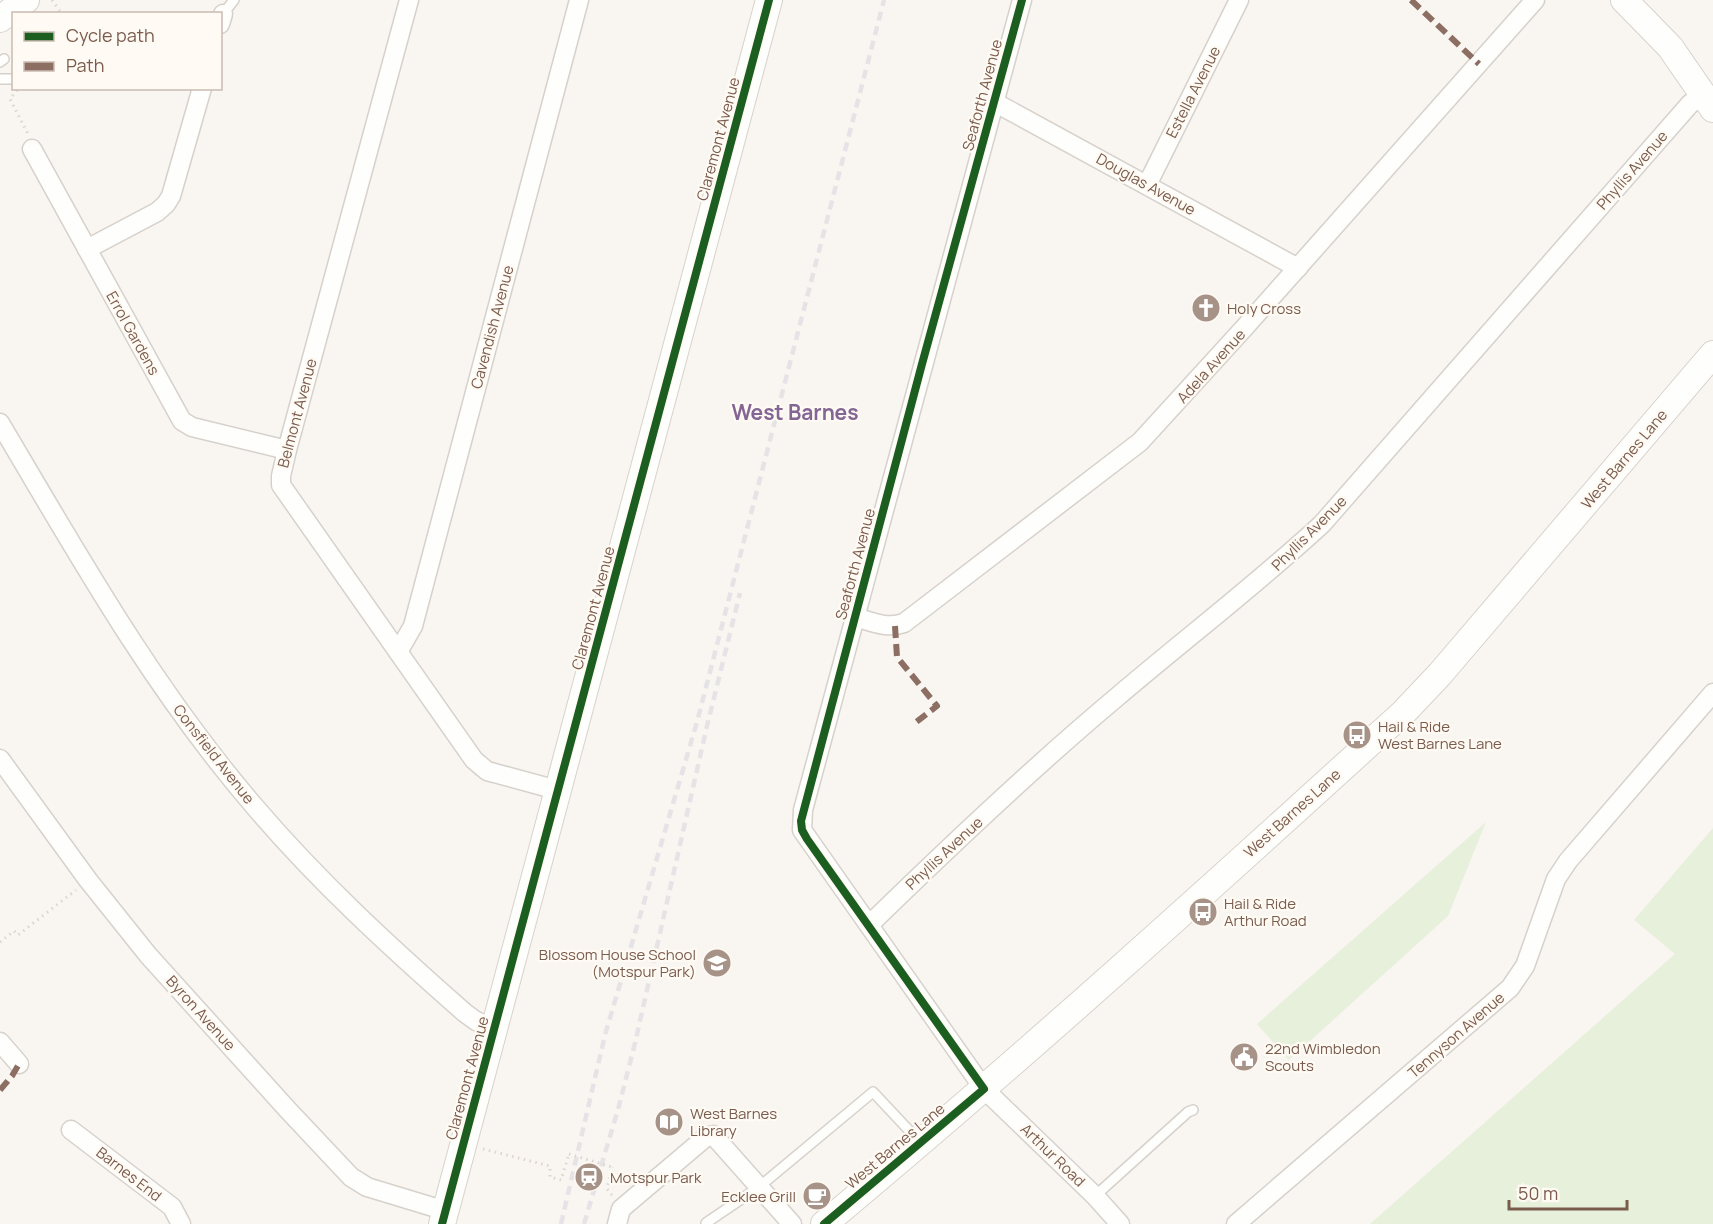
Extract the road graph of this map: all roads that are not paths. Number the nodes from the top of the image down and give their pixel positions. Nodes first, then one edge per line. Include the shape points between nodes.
1 (26, 0) edge
2 (409, 0) edge
3 (579, 0) edge
4 (769, 0) edge
5 (1022, 0) edge
6 (1239, 0) edge
7 (1535, 0) edge
8 (1624, 0) edge
9 (0, 18) edge
10 (201, 90) edge
11 (994, 102) junction
12 (1708, 102) edge
13 (32, 149) road end
14 (1147, 185) junction
15 (87, 249) junction
16 (1298, 268) junction
17 (1713, 354) edge
18 (0, 423) edge
19 (287, 450) junction
20 (855, 617) junction
21 (398, 652) junction
22 (1713, 693) edge
23 (0, 759) edge
24 (557, 790) junction
25 (868, 925) junction
26 (494, 1028) junction
27 (0, 1042) edge
28 (19, 1064) dead end
29 (984, 1089) junction
30 (1193, 1110) dead end
31 (71, 1130) dead end
32 (921, 1143) junction
33 (759, 1187) junction
34 (1095, 1196) junction
35 (444, 1217) edge
36 (706, 1223) edge
37 (181, 1224) edge
38 (617, 1224) edge
39 (792, 1224) edge
40 (824, 1224) edge
41 (1120, 1224) edge
42 (1236, 1224) edge

1 - 9 street
2 - 19 street, Belmont Avenue
3 - 21 street, Cavendish Avenue via 413,626
4 - 24 street, Claremont Avenue
5 - 11 street, Seaforth Avenue
6 - 14 street, Estella Avenue
7 - 16 street, Adela Avenue
8 - 12 street via 1670,47
10 - 15 street via 166,204
11 - 14 street, Douglas Avenue
11 - 20 street, Seaforth Avenue
12 - 25 street, Phyllis Avenue via 1690,104 1322,524 1040,765
13 - 15 street, Errol Gardens
14 - 16 street, Douglas Avenue
15 - 19 street, Errol Gardens via 182,421 192,427
16 - 20 street, Adela Avenue via 1140,442 904,623 885,626
17 - 29 street, West Barnes Lane via 1404,712
18 - 26 street, Consfield Avenue via 97,588 194,730 254,806 388,945 465,1013
19 - 21 street, Belmont Avenue via 281,484
20 - 25 street, Seaforth Avenue via 801,820 807,839
21 - 24 street, Belmont Avenue via 480,766
22 - 42 street, Tennyson Avenue via 1568,861 1556,879 1525,966 1510,988
23 - 35 street, Byron Avenue via 88,880 156,963 351,1177
24 - 26 street, Claremont Avenue
25 - 29 street, Seaforth Avenue
26 - 35 street, Claremont Avenue
27 - 28 street
29 - 32 street, West Barnes Lane
29 - 34 street, Arthur Road
30 - 34 lane
31 - 37 street, Barnes End via 171,1207
32 - 33 lane via 873,1092
32 - 40 street, West Barnes Lane
33 - 36 lane
33 - 38 street via 713,1135 621,1209
33 - 39 street
34 - 41 street, Arthur Road

